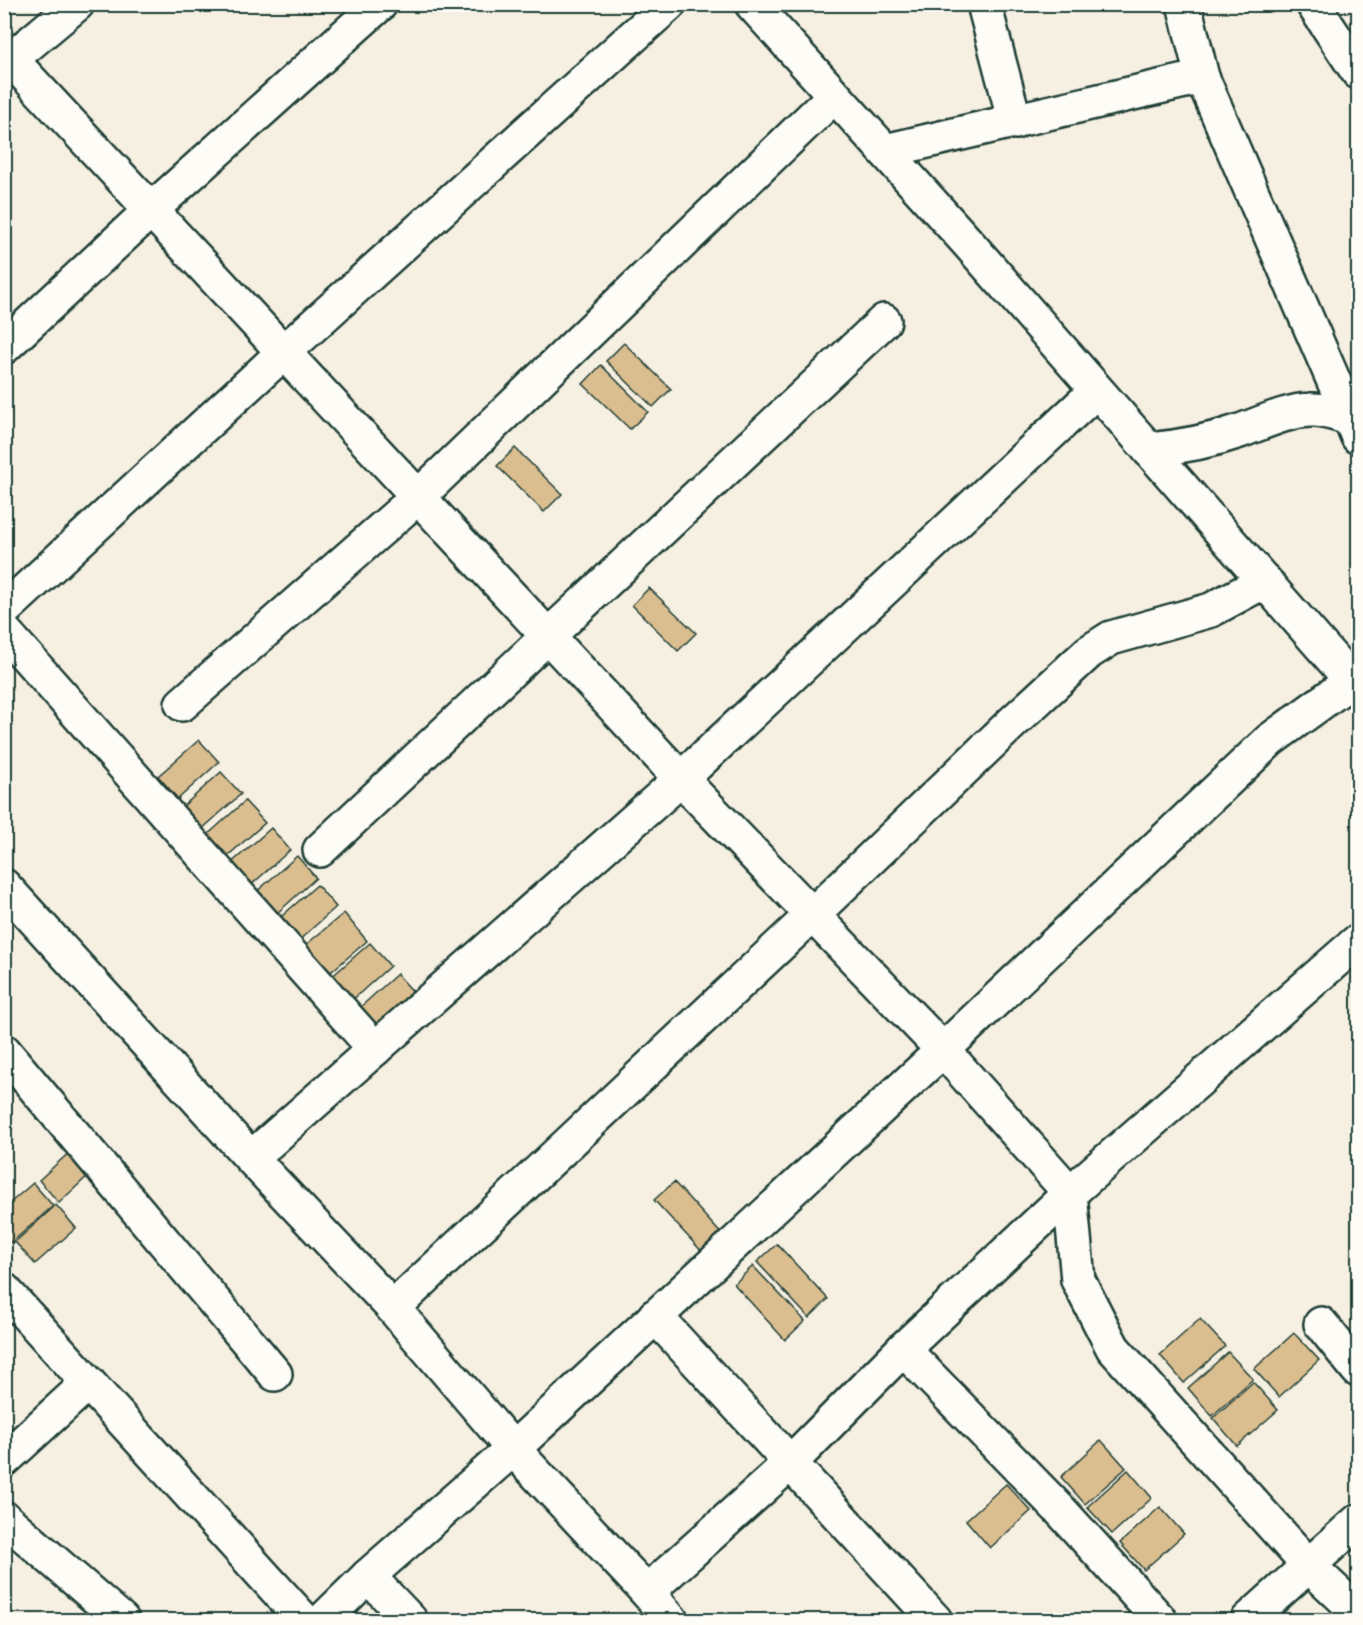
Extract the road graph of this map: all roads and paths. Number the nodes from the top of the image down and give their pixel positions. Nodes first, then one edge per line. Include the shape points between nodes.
1 (76, 4) edge
2 (380, 4) edge
3 (669, 4) edge
4 (752, 4) edge
5 (782, 4) edge
6 (984, 4) edge
7 (1184, 4) edge
8 (1313, 4) edge
9 (792, 50) junction
10 (7, 58) edge
11 (1359, 72) edge
12 (1202, 77) junction
13 (834, 96) junction
14 (1015, 122) junction
15 (885, 152) junction
16 (152, 210) junction
17 (884, 321) dead end
18 (4, 347) edge
19 (284, 352) junction
20 (1096, 391) junction
21 (1355, 428) edge
22 (1149, 450) junction
23 (418, 497) junction
24 (1266, 581) junction
25 (4, 610) edge
26 (4, 631) edge
27 (548, 636) junction
28 (1355, 678) edge
29 (182, 704) dead end
30 (681, 779) junction
31 (320, 850) dead end
32 (4, 886) edge
33 (812, 915) junction
34 (1359, 941) edge
35 (375, 1049) junction
36 (943, 1050) junction
37 (4, 1051) edge
38 (251, 1158) junction
39 (1070, 1192) junction
40 (4, 1290) edge
41 (393, 1308) junction
42 (655, 1316) junction
43 (1321, 1324) dead end
44 (903, 1349) junction
45 (1359, 1370) edge
46 (275, 1374) dead end
47 (88, 1383) junction
48 (513, 1449) junction
49 (4, 1460) edge
50 (790, 1463) junction
51 (4, 1518) edge
52 (1359, 1521) edge
53 (1309, 1566) junction
54 (368, 1576) junction
55 (647, 1592) junction
56 (1359, 1612) edge
57 (122, 1620) edge
58 (304, 1620) edge
59 (323, 1620) edge
60 (410, 1620) edge
61 (671, 1620) edge
62 (936, 1620) edge
63 (1160, 1620) edge
64 (1248, 1620) edge

1 - 10 street
2 - 16 street
3 - 19 street
4 - 9 street
5 - 9 street
6 - 14 street
7 - 12 street
8 - 11 street
9 - 13 street
10 - 16 street
12 - 14 street
12 - 21 street
13 - 15 street
13 - 23 street
14 - 15 street
15 - 20 street
16 - 18 street
16 - 19 street
17 - 27 street
19 - 23 street
19 - 25 street
20 - 22 street
20 - 30 street
21 - 22 street via 1326,411 1310,410 1237,432
22 - 24 street
23 - 27 street
23 - 29 street
24 - 28 street
24 - 33 street via 1211,610 1111,638 1089,652
26 - 35 street
27 - 30 street
27 - 31 street
28 - 36 street via 1270,740
30 - 33 street
30 - 35 street
32 - 38 street
33 - 36 street
33 - 41 street
34 - 39 street
35 - 38 street
36 - 39 street
36 - 42 street
37 - 46 street
38 - 41 street
39 - 44 street
39 - 53 street via 1078,1281 1113,1348
40 - 47 street
41 - 48 street
42 - 48 street
42 - 50 street
43 - 45 street
44 - 50 street
44 - 63 street via 1061,1511
47 - 49 street
47 - 58 street
48 - 54 street
48 - 55 street
50 - 55 street
50 - 62 street
51 - 57 street
52 - 53 street
53 - 56 street
53 - 64 street
54 - 59 street
54 - 60 street
55 - 61 street

